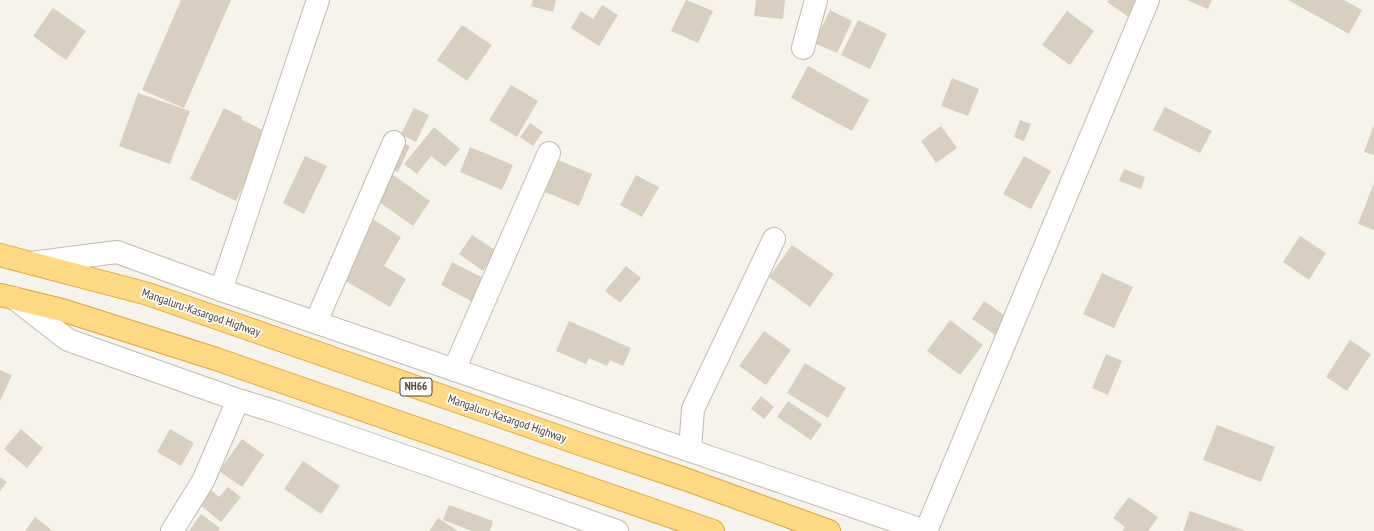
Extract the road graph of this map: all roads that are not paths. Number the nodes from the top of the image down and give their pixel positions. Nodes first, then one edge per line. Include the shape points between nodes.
1 (318, 0) edge
2 (816, 0) edge
3 (1148, 0) edge
4 (803, 48) dead end
5 (394, 142) dead end
6 (549, 153) dead end
7 (774, 239) dead end
8 (0, 255) edge
9 (30, 263) junction
10 (221, 290) junction
11 (7, 296) edge
12 (316, 322) junction
13 (454, 370) junction
14 (238, 400) junction
15 (690, 450) junction
16 (172, 531) edge
17 (617, 531) edge
18 (713, 531) edge
19 (829, 531) edge
20 (926, 531) edge

1 - 10 street
2 - 4 street
3 - 20 street
5 - 12 street
6 - 13 street
7 - 15 street via 693,410
8 - 9 highway, Mangaluru-Kasargod Highway / NH66
9 - 10 street via 117,252
9 - 19 highway, Mangaluru-Kasargod Highway / NH66 via 148,294
10 - 12 street
11 - 14 street via 68,340
11 - 18 highway via 62,310 216,359
12 - 13 street
13 - 15 street
14 - 16 street via 203,481
14 - 17 street
15 - 20 street

